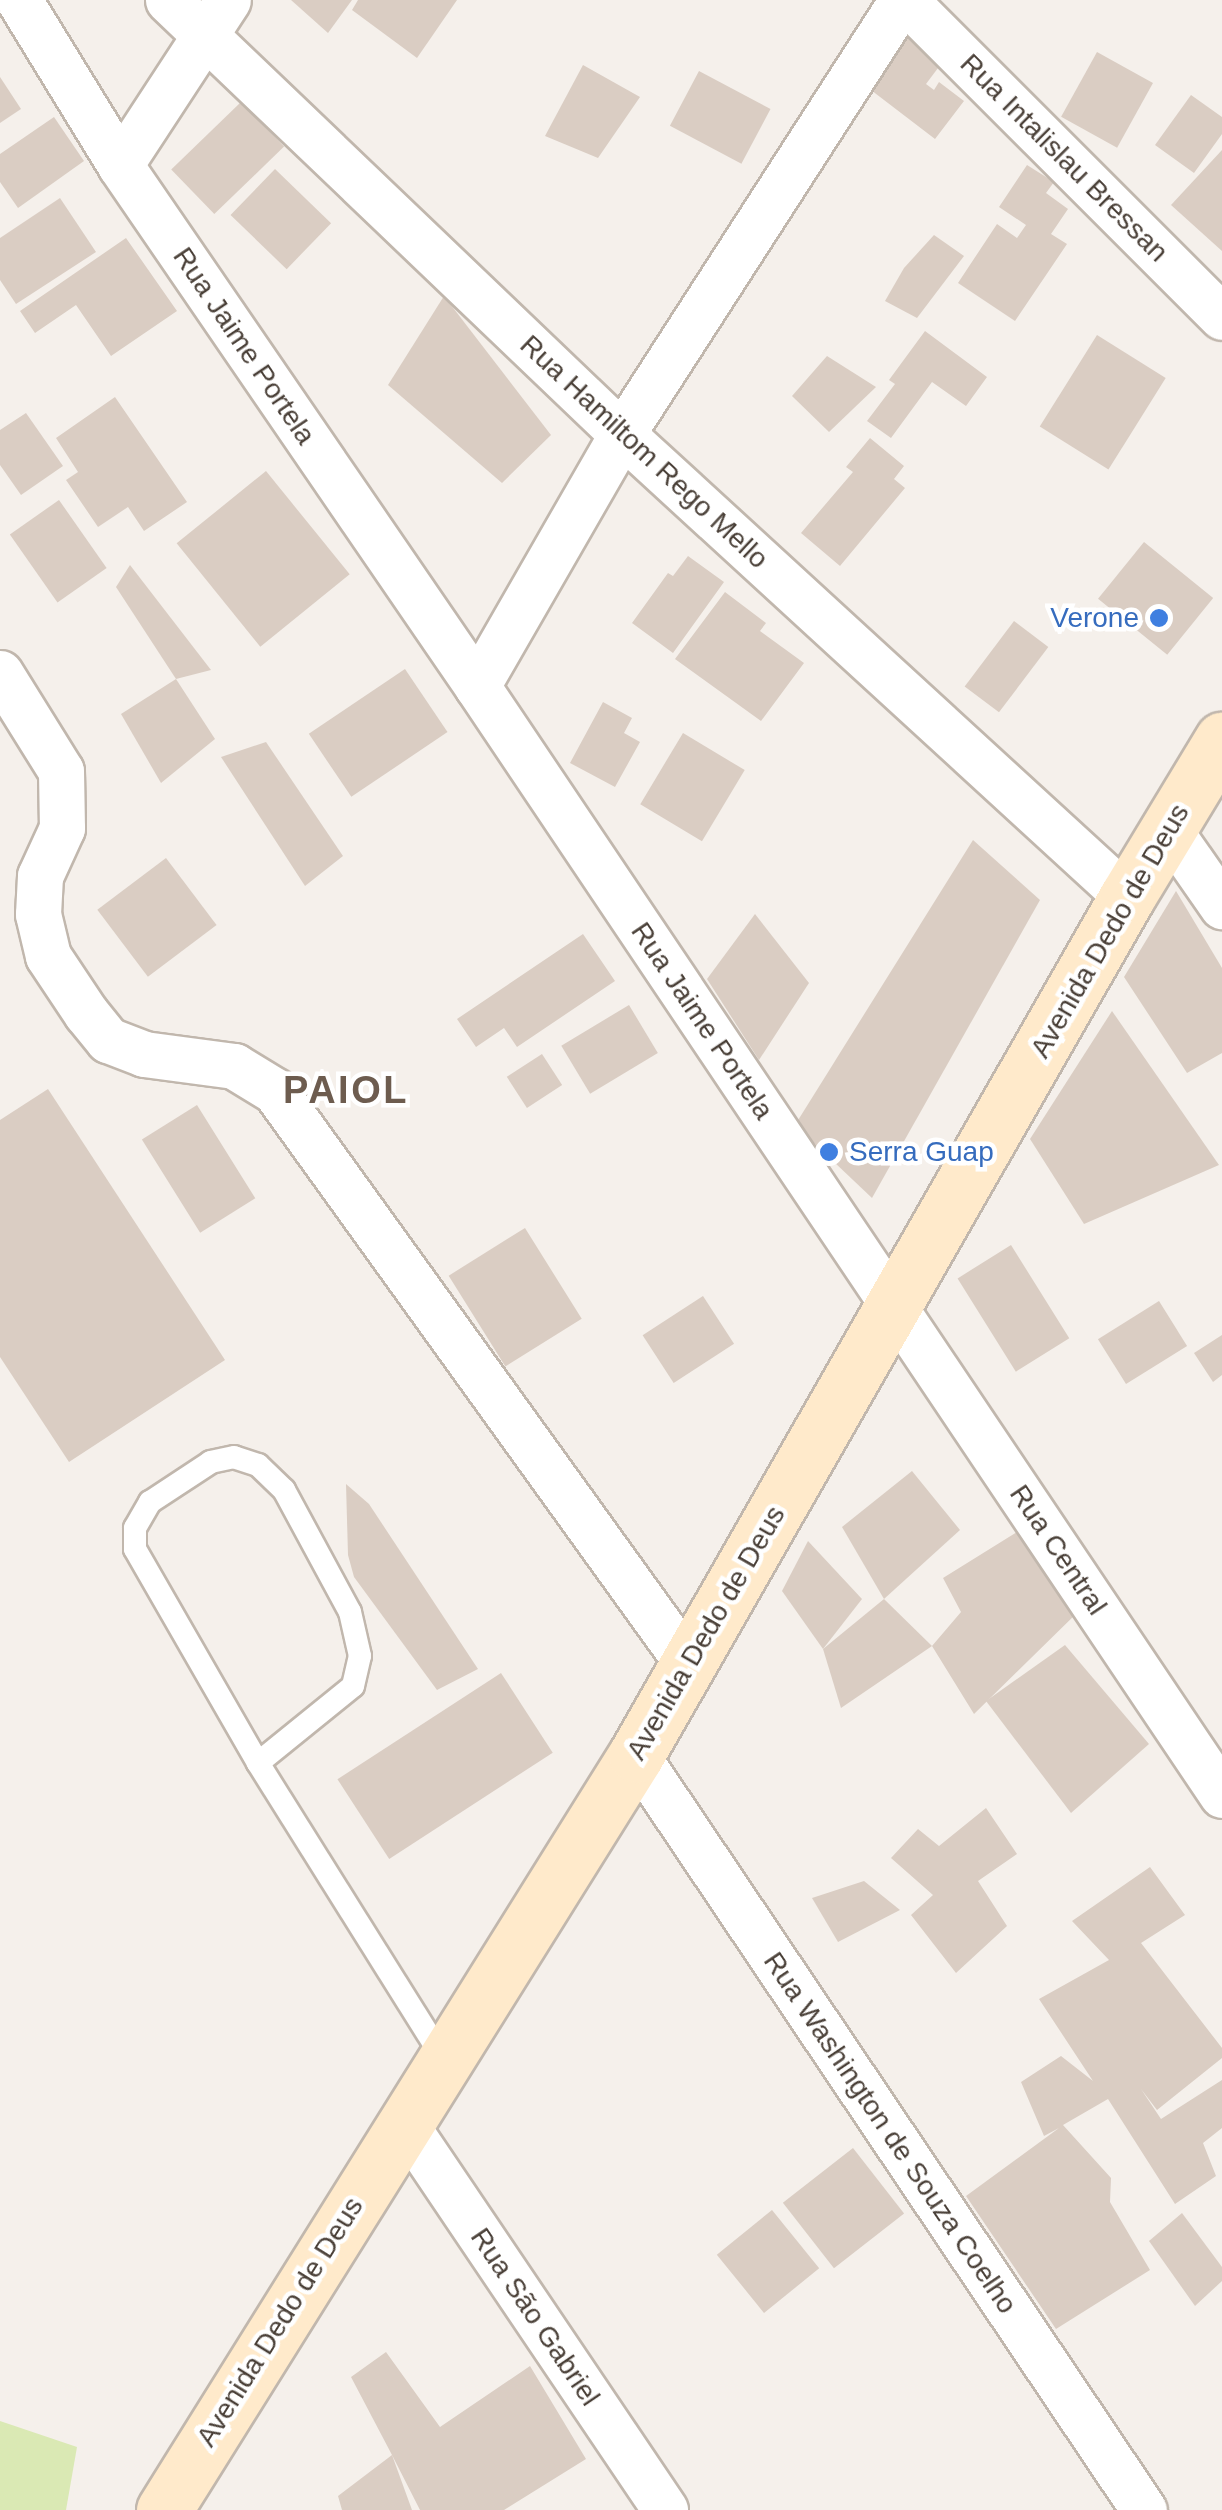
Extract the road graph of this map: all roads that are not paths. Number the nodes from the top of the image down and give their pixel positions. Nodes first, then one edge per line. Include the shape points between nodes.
1 (19, 0) edge
2 (168, 0) edge
3 (904, 0) edge
4 (217, 18) edge
5 (120, 165) junction
6 (1222, 317) edge
7 (622, 434) junction
8 (0, 673) edge
9 (477, 686) junction
10 (1222, 740) edge
11 (1169, 830) junction
12 (1127, 897) junction
13 (1222, 906) edge
14 (894, 1306) junction
15 (688, 1664) junction
16 (636, 1755) junction
17 (258, 1763) junction
18 (1222, 1795) edge
19 (444, 2060) junction
20 (405, 2124) junction
21 (178, 2502) edge
22 (665, 2510) edge
23 (1144, 2510) edge

1 - 5 street, Rua Jaime Portela
2 - 4 street, Rua Hamiltom Rego Mello
3 - 6 street, Rua Intalislau Bressan
3 - 7 street
4 - 5 street
4 - 7 street, Rua Hamiltom Rego Mello
5 - 9 street, Rua Jaime Portela
7 - 9 street
7 - 12 street, Rua Hamiltom Rego Mello
8 - 15 street via 62,771 62,828 40,876 38,914 48,956 86,1013 108,1040 144,1054 234,1066 276,1091
9 - 14 street, Rua Jaime Portela
10 - 11 main road, Avenida Dedo de Deus
11 - 12 main road, Avenida Dedo de Deus
11 - 13 street
12 - 14 main road, Avenida Dedo de Deus
14 - 15 main road, Avenida Dedo de Deus
14 - 18 street, Rua Central
15 - 16 main road, Avenida Dedo de Deus
16 - 19 main road, Avenida Dedo de Deus
16 - 23 street, Rua Washington de Souza Coelho
17 - 17 lane via 134,1549 135,1528 150,1502 211,1462 234,1457 258,1465 284,1490 350,1612 360,1656 353,1686
17 - 19 lane
19 - 20 main road, Avenida Dedo de Deus
20 - 21 main road, Avenida Dedo de Deus
20 - 22 street, Rua São Gabriel

